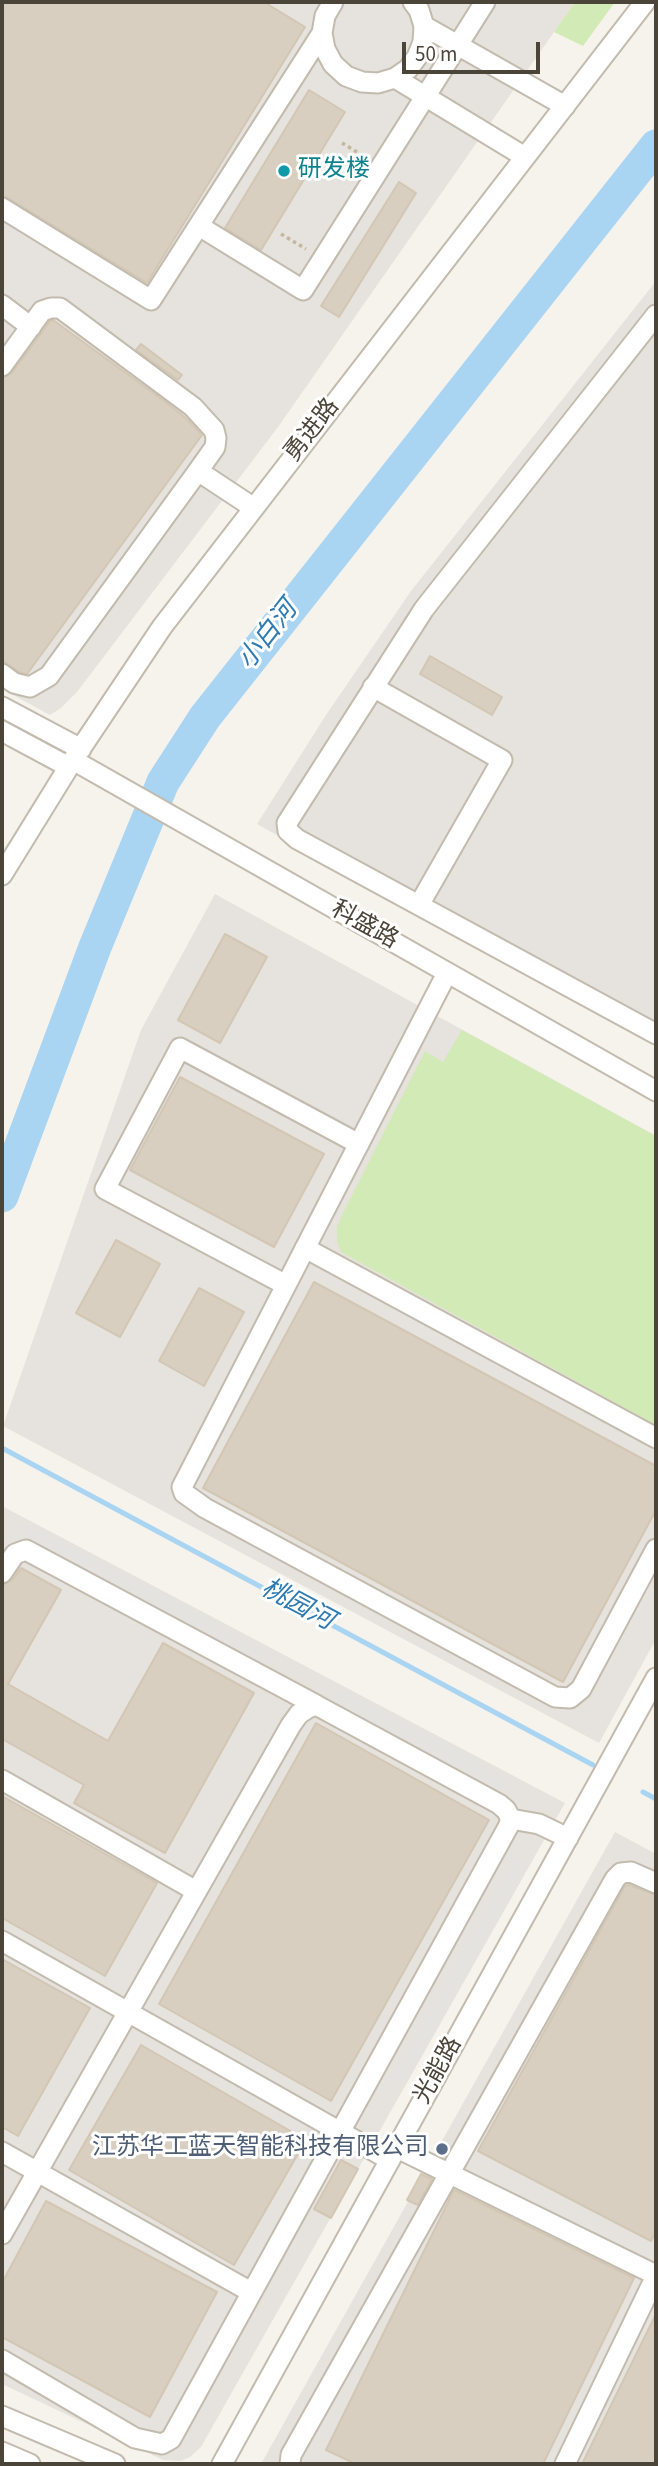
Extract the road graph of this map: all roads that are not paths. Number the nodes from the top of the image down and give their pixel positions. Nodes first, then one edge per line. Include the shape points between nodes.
1 (413, 2) edge
2 (485, 2) edge
3 (645, 2) edge
4 (325, 4) edge
5 (424, 26) junction
6 (322, 33) junction
7 (457, 46) junction
8 (395, 78) junction
9 (425, 97) junction
10 (565, 106) junction
11 (526, 157) junction
12 (2, 208) edge
13 (199, 226) junction
14 (2, 305) edge
15 (656, 315) edge
16 (31, 327) junction
17 (2, 366) edge
18 (198, 471) junction
19 (254, 508) junction
20 (2, 674) edge
21 (373, 687) junction
22 (2, 707) edge
23 (2, 731) edge
24 (74, 759) junction
25 (2, 875) edge
26 (419, 905) junction
27 (447, 973) junction
28 (656, 1034) edge
29 (656, 1091) edge
30 (359, 1144) junction
31 (305, 1248) junction
32 (286, 1285) junction
33 (656, 1438) edge
34 (656, 1549) edge
35 (2, 1573) edge
36 (656, 1678) edge
37 (316, 1705) junction
38 (2, 1780) edge
39 (511, 1818) junction
40 (568, 1838) junction
41 (656, 1883) edge
42 (197, 1891) junction
43 (2, 1941) edge
44 (127, 2013) junction
45 (340, 2132) junction
46 (397, 2148) junction
47 (2, 2152) edge
48 (453, 2168) junction
49 (37, 2172) junction
50 (2, 2234) edge
51 (656, 2261) edge
52 (656, 2275) edge
53 (251, 2292) junction
54 (2, 2360) edge
55 (2, 2416) edge
56 (2, 2452) edge
57 (30, 2464) edge
58 (115, 2464) edge
59 (222, 2464) edge
60 (290, 2464) edge
61 (565, 2464) edge

1 - 5 street
2 - 7 street
3 - 10 street, 勇进路
4 - 6 street
5 - 7 street
5 - 8 street via 418,57
6 - 8 street via 333,64 346,76 379,83
6 - 13 street
7 - 9 street
7 - 10 street
8 - 9 street
9 - 11 street
9 - 13 street via 303,290
10 - 11 street, 勇进路
11 - 19 street, 勇进路
12 - 13 street via 151,300
14 - 16 street
15 - 21 street via 424,609
16 - 17 street
16 - 18 street via 42,311 60,308 193,407 214,429 216,438
18 - 19 street
18 - 20 street via 49,676 30,687
19 - 24 street, 勇进路 via 162,627
21 - 26 street via 502,760
21 - 26 street via 287,823 288,831
22 - 24 street, 科盛路
23 - 24 street, 科盛路
24 - 25 street, 勇进路
24 - 27 street, 科盛路
26 - 28 street
27 - 29 street, 科盛路
27 - 30 street
30 - 31 street
30 - 32 street via 180,1048 104,1189
31 - 32 street
31 - 33 street
32 - 34 street via 181,1487 193,1502 555,1697 570,1698 581,1689
35 - 37 street via 15,1554 26,1550
36 - 40 street, 光能路
37 - 39 street via 499,1804
37 - 42 street via 299,1714 291,1725
38 - 42 street
39 - 40 street via 539,1824
39 - 45 street
40 - 46 street, 光能路
41 - 48 street via 631,1872 621,1872 615,1879
42 - 44 street
43 - 44 street
44 - 45 street
44 - 49 street
45 - 46 street
45 - 53 street
46 - 48 street
46 - 59 street, 光能路
47 - 49 street
48 - 51 street
48 - 52 street
48 - 60 street
49 - 50 street
49 - 53 street
52 - 61 street
53 - 54 street via 170,2439 162,2444 135,2438
55 - 58 street
56 - 57 street

